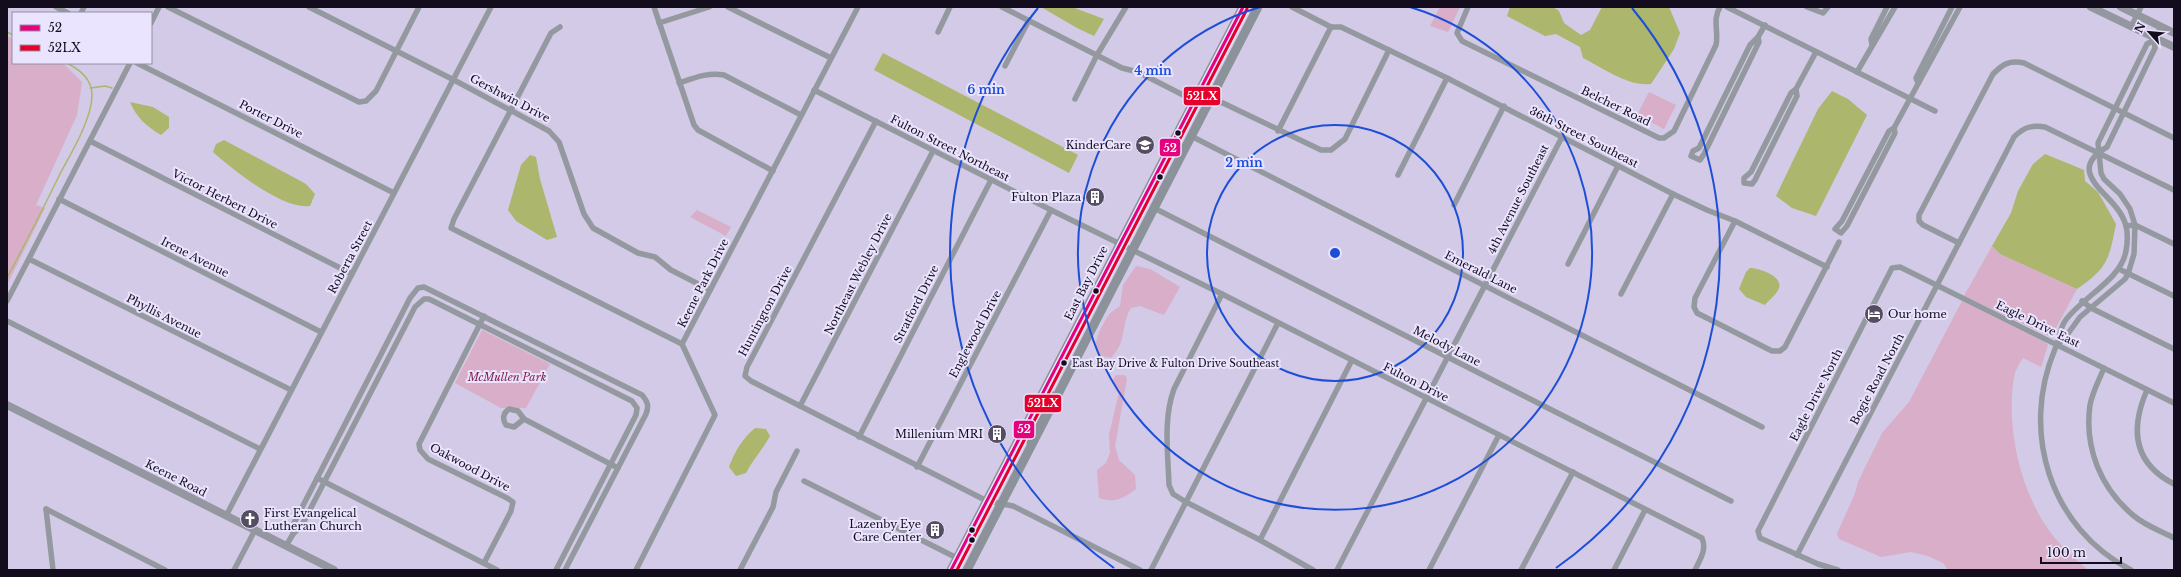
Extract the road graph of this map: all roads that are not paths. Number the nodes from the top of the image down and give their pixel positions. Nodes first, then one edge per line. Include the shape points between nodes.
1 (56, 7) edge
2 (159, 7) edge
3 (168, 7) edge
4 (309, 7) edge
5 (419, 7) edge
6 (491, 7) edge
7 (654, 7) edge
8 (709, 7) edge
9 (728, 7) edge
10 (858, 7) edge
11 (950, 7) edge
12 (1002, 7) edge
13 (1126, 7) edge
14 (1243, 7) edge
15 (1252, 7) edge
16 (1258, 7) edge
17 (1292, 7) edge
18 (1468, 7) edge
19 (1720, 7) edge
20 (1727, 7) edge
21 (1807, 7) edge
22 (1828, 7) edge
23 (1887, 7) edge
24 (1895, 7) edge
25 (1952, 7) edge
26 (1960, 7) edge
27 (2091, 7) edge
28 (2121, 7) edge
29 (2141, 7) edge
30 (1738, 9) edge
31 (66, 12) edge
32 (2137, 15) junction
33 (1252, 19) junction
34 (1029, 20) junction
35 (152, 21) edge
36 (659, 23) junction
37 (1330, 26) junction
38 (1765, 26) junction
39 (2131, 26) junction
40 (560, 27) dead end
41 (2161, 27) junction
42 (938, 32) dead end
43 (2174, 33) edge
44 (1758, 37) junction
45 (2155, 39) junction
46 (1872, 45) junction
47 (2174, 47) edge
48 (1389, 50) junction
49 (397, 51) junction
50 (1816, 52) junction
51 (1097, 55) junction
52 (831, 58) junction
53 (129, 64) edge
54 (140, 64) edge
55 (2137, 64) junction
56 (1005, 66) dead end
57 (2146, 68) junction
58 (1858, 72) junction
59 (1447, 78) junction
60 (454, 80) junction
61 (679, 83) junction
62 (1918, 84) junction
63 (1796, 89) junction
64 (814, 90) junction
65 (1075, 99) dead end
66 (1195, 99) junction
67 (1910, 99) junction
68 (1210, 100) junction
69 (1504, 106) junction
70 (2116, 108) junction
71 (511, 110) junction
72 (1935, 111) dead end
73 (2124, 113) junction
74 (802, 115) junction
75 (876, 121) junction
76 (1894, 128) junction
77 (1278, 130) junction
78 (1191, 136) junction
79 (1562, 137) junction
80 (2174, 138) edge
81 (90, 141) junction
82 (933, 151) junction
83 (2099, 152) junction
84 (1618, 166) junction
85 (773, 170) junction
86 (1398, 175) dead end
87 (991, 180) junction
88 (2174, 190) edge
89 (394, 193) junction
90 (1673, 194) junction
91 (59, 199) junction
92 (1454, 205) dead end
93 (1154, 208) junction
94 (1051, 210) junction
95 (1735, 221) junction
96 (2135, 225) junction
97 (2126, 226) junction
98 (1839, 242) dead end
99 (1959, 243) junction
100 (2174, 244) edge
101 (1120, 245) junction
102 (1132, 251) junction
103 (29, 259) junction
104 (1568, 264) dead end
105 (1827, 267) junction
106 (1892, 268) joint
107 (2119, 269) junction
108 (352, 274) junction
109 (2128, 274) junction
110 (1485, 285) junction
111 (1937, 286) junction
112 (710, 290) junction
113 (1222, 294) junction
114 (1621, 294) dead end
115 (2174, 296) edge
116 (7, 301) edge
117 (2082, 301) junction
118 (2091, 308) junction
119 (1083, 314) junction
120 (484, 316) junction
121 (7, 321) edge
122 (1278, 323) junction
123 (480, 324) junction
124 (321, 332) junction
125 (387, 344) junction
126 (682, 344) junction
127 (2057, 345) junction
128 (394, 348) junction
129 (2174, 349) edge
130 (1447, 357) junction
131 (1352, 360) junction
132 (2104, 368) junction
133 (1050, 379) junction
134 (1065, 380) junction
135 (291, 390) junction
136 (2147, 390) junction
137 (1426, 398) junction
138 (2174, 403) edge
139 (7, 405) edge
140 (800, 406) junction
141 (524, 419) dead end
142 (1762, 427) dead end
143 (1499, 434) junction
144 (859, 437) junction
145 (1031, 446) junction
146 (260, 449) junction
147 (797, 451) dead end
148 (611, 464) junction
149 (917, 467) junction
150 (618, 468) junction
151 (1572, 472) junction
152 (317, 478) junction
153 (804, 481) dead end
154 (325, 483) junction
155 (2174, 484) edge
156 (987, 501) junction
157 (1731, 501) dead end
158 (1186, 502) junction
159 (1001, 503) junction
160 (1645, 510) junction
161 (226, 516) junction
162 (255, 530) junction
163 (292, 534) junction
164 (2174, 538) edge
165 (1260, 540) junction
166 (286, 546) junction
167 (1797, 555) junction
168 (957, 558) junction
169 (484, 563) junction
170 (52, 570) edge
171 (166, 570) edge
172 (234, 570) edge
173 (334, 570) edge
174 (497, 570) edge
175 (556, 570) edge
176 (565, 570) edge
177 (636, 570) edge
178 (740, 570) edge
179 (951, 570) edge
180 (966, 570) edge
181 (1140, 570) edge
182 (1151, 570) edge
183 (1313, 570) edge
184 (1337, 570) edge
185 (1429, 570) edge
186 (1521, 570) edge
187 (1614, 570) edge
188 (1695, 570) edge
189 (1838, 570) edge
190 (2131, 570) edge

1 - 31 street
2 - 35 street
3 - 49 street via 359,102 372,97
4 - 49 street, Gershwin Drive
5 - 49 street
6 - 60 street, Roberta Street
7 - 36 street
8 - 36 street
9 - 52 street
10 - 52 street, Keene Park Drive
11 - 42 street
12 - 34 street
13 - 51 street
14 - 66 main road, East Bay Drive
15 - 33 main road
16 - 33 main road
17 - 37 street, 36th Street Southeast
18 - 19 street, Belcher Road via 1457,33 1462,41 1659,138 1664,138 1674,131 1716,45 1715,18
20 - 30 street
21 - 22 street via 1823,13
23 - 46 street via 1871,39
24 - 46 street
25 - 62 street via 1916,78
26 - 62 street
27 - 39 main road
28 - 32 main road
29 - 32 street
30 - 38 street
32 - 39 street
32 - 41 main road
33 - 68 main road
34 - 51 street
34 - 56 street
36 - 61 street
37 - 48 street, 36th Street Southeast via 1341,27
37 - 77 street
38 - 44 street
38 - 50 street
39 - 45 main road
40 - 71 street via 551,33
41 - 43 main road
41 - 45 street
44 - 44 street via 1750,45 1699,148 1693,151 1691,156 1695,159 1700,160 1704,154 1759,42
45 - 47 main road
45 - 55 street via 2147,44
45 - 57 street via 2155,48
46 - 58 street
48 - 59 street, 36th Street Southeast
48 - 77 street via 1344,139 1338,146 1331,150 1321,150
49 - 60 street, Gershwin Drive
50 - 58 street
50 - 63 street
51 - 65 street
51 - 66 street
52 - 64 street, Keene Park Drive
53 - 81 street
54 - 89 street, Porter Drive
55 - 57 street
55 - 70 street
57 - 73 street
58 - 67 street
59 - 69 street, 36th Street Southeast
59 - 86 street
60 - 71 street, Gershwin Drive
60 - 89 street, Roberta Street
61 - 74 street via 703,75 724,74
61 - 85 street via 698,130
62 - 67 street
63 - 63 street via 1791,93 1751,172 1744,178 1744,183 1752,184 1755,180 1797,96
64 - 74 street, Keene Park Drive
64 - 75 street, Fulton Street Northeast
66 - 68 street
66 - 101 main road, East Bay Drive
67 - 72 street
67 - 76 street
68 - 77 street
68 - 78 main road
69 - 79 street, 36th Street Southeast
69 - 92 street
70 - 73 street
70 - 83 street via 2098,143
70 - 99 street via 2024,63 2013,61 2002,65 1993,74 1919,215 1919,221 1923,225
71 - 112 street, Gershwin Drive via 555,135 584,214 593,228 638,253 655,257 671,270
71 - 126 street via 451,228
73 - 80 street
73 - 83 street via 2107,147
74 - 85 street, Keene Park Drive
75 - 82 street, Fulton Street Northeast
75 - 140 street, Huntington Drive via 747,367 745,376
76 - 76 street via 1889,131 1842,221 1835,228 1838,232 1841,233 1847,226 1895,133
78 - 93 main road
78 - 110 street, Emerald Lane
79 - 84 street, 36th Street Southeast
79 - 110 street, 4th Avenue Southeast
81 - 91 street
81 - 108 street, Victor Herbert Drive
82 - 87 street, Fulton Street Northeast
82 - 140 street, Northeast Webley Drive
83 - 88 street
83 - 96 street via 2104,180 2120,194 2130,209
83 - 97 street via 2090,164 2090,176 2098,189 2113,202
83 - 99 street, Bogie Road North via 2045,127 2034,125 2023,129 2014,137
84 - 90 street, 36th Street Southeast
84 - 104 street
85 - 112 street, Keene Park Drive
87 - 94 street, Fulton Street Northeast
87 - 144 street, Stratford Drive
89 - 108 street, Roberta Street
90 - 95 street, 36th Street Southeast
90 - 114 street
91 - 103 street
91 - 124 street, Irene Avenue
93 - 102 main road
93 - 130 street, Melody Lane
94 - 101 street, Fulton Street Northeast
94 - 149 street, Englewood Drive
95 - 105 street, 36th Street Southeast
95 - 105 street via 1695,298 1694,307 1697,313 1772,351 1780,351 1785,346
96 - 97 street
96 - 100 street
96 - 109 street via 2136,242
97 - 107 street via 2126,253
98 - 105 street
99 - 111 street, Bogie Road North
101 - 102 street, Fulton Drive
101 - 119 main road, East Bay Drive
102 - 113 street, Fulton Drive
102 - 134 main road
103 - 116 street
103 - 135 street, Phyllis Avenue
106 - 111 street, Eagle Drive East via 1900,267
106 - 167 street, Eagle Drive North via 1758,531 1760,538
107 - 109 street
107 - 117 street via 2113,277
108 - 124 street, Roberta Street
109 - 115 street
109 - 118 street
110 - 130 street, 4th Avenue Southeast
110 - 142 street, Emerald Lane
111 - 127 street, Eagle Drive East
111 - 167 street, Bogie Road North
112 - 126 street, Keene Park Drive
113 - 122 street, Fulton Drive
113 - 158 street via 1169,401 1169,485 1173,494
117 - 118 street
117 - 127 street via 2058,334
118 - 127 street via 2080,317 2068,335
118 - 129 street
119 - 133 main road, East Bay Drive
119 - 134 main road via 1082,331 1065,364
120 - 123 street
120 - 125 street via 422,287 414,291
120 - 150 street via 642,395 649,407
121 - 146 street
122 - 131 street, Fulton Drive
122 - 158 street
123 - 128 street via 429,299 424,299 415,308
123 - 148 street via 632,400 637,408 636,415
123 - 169 street, Oakwood Drive via 419,444 420,450 428,459 512,502 511,511
124 - 135 street, Roberta Street
125 - 128 street
125 - 152 street
126 - 177 street, Keene Park Drive via 715,415
127 - 132 street, Eagle Drive East
127 - 190 street via 2043,387 2041,410 2044,455 2050,479 2059,499 2086,536 2100,550
128 - 154 street
130 - 137 street, 4th Avenue Southeast
130 - 157 street, Melody Lane
131 - 137 street, Fulton Drive
131 - 165 street
132 - 136 street, Eagle Drive East
132 - 164 street via 2090,404 2090,445 2096,464 2109,490 2120,503 2146,524
133 - 145 main road via 1050,394 1032,430
133 - 156 main road, East Bay Drive
134 - 145 main road
135 - 146 street, Roberta Street
136 - 138 street, Eagle Drive East
136 - 155 street via 2138,416 2138,444 2145,459 2155,471
137 - 143 street, Fulton Drive
137 - 184 street, 4th Avenue Southeast
139 - 161 main road, Keene Road
140 - 144 street, Huntington Drive
141 - 148 street
143 - 151 street, Fulton Drive
143 - 185 street
144 - 149 street, Huntington Drive
145 - 159 main road
146 - 161 street, Roberta Street
147 - 178 street via 776,492 773,507
148 - 150 street
148 - 175 street
149 - 156 street, Huntington Drive
150 - 176 street
151 - 160 street, Fulton Drive
151 - 186 street
152 - 154 street
152 - 163 street via 294,522
153 - 168 street
154 - 163 street via 302,525
154 - 169 street
156 - 159 street, Huntington Drive
156 - 168 main road, East Bay Drive
158 - 165 street
158 - 182 street
159 - 180 main road
159 - 181 street, Huntington Drive via 1013,506
160 - 187 street
160 - 188 street, Fulton Drive via 1702,538 1705,545
161 - 162 main road, Keene Road
162 - 166 main road, Keene Road
162 - 172 street
163 - 166 street
165 - 183 street
166 - 173 main road, Keene Road
167 - 189 street
168 - 179 main road, East Bay Drive
169 - 174 street
170 - 171 street via 46,509

